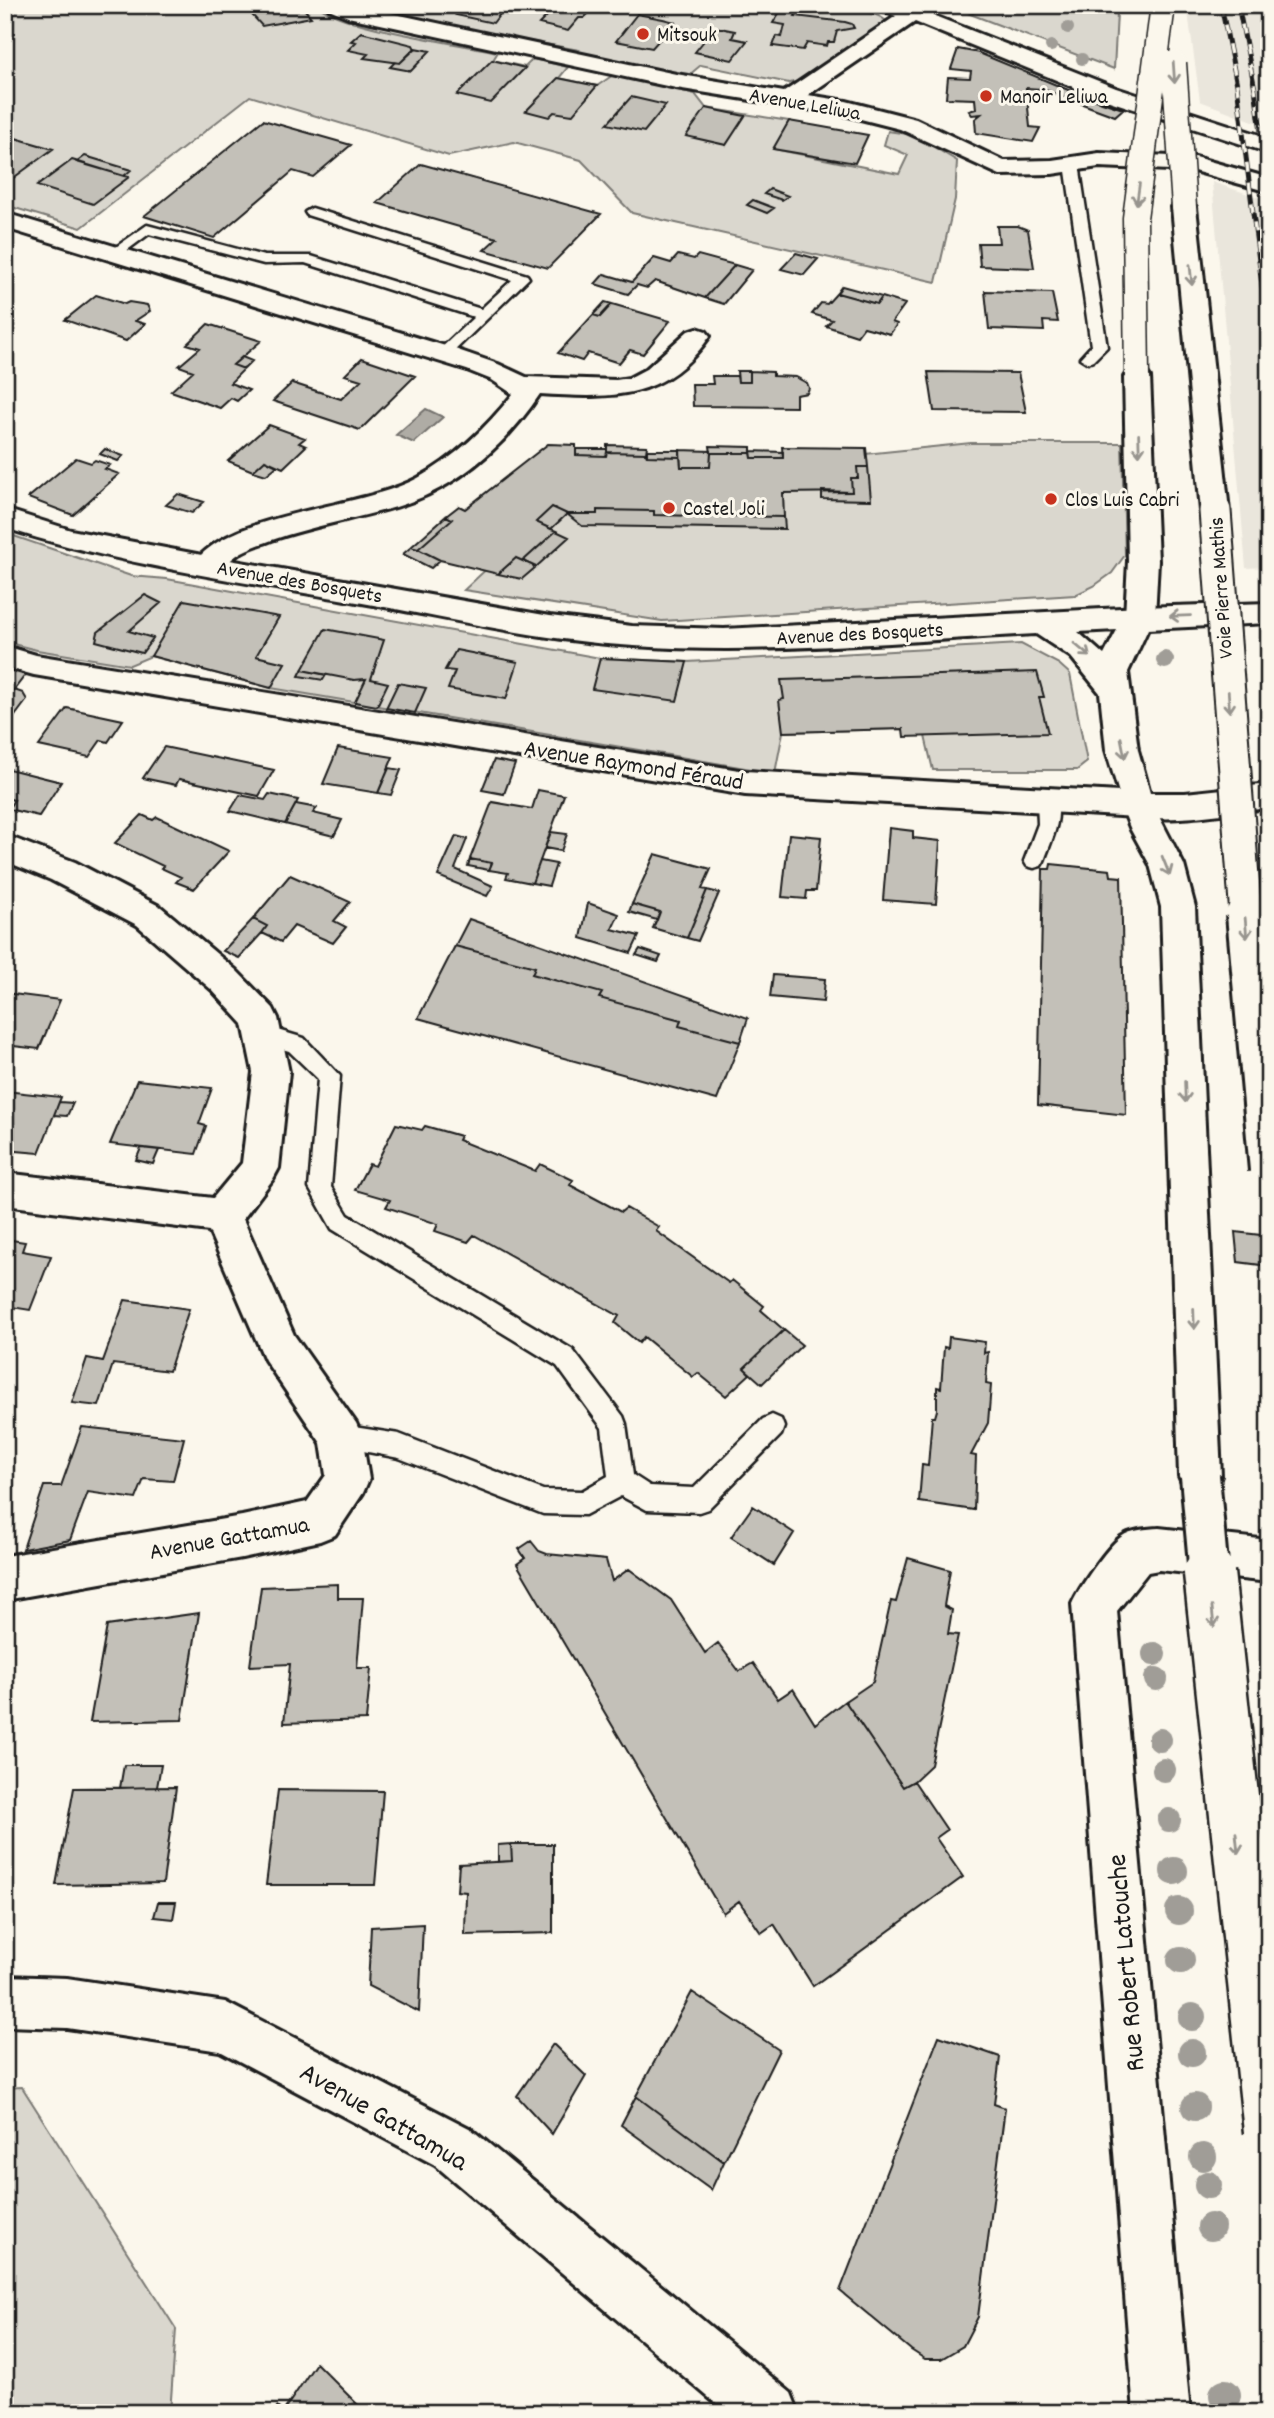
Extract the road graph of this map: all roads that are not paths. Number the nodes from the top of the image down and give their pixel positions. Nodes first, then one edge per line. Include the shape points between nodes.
1 (336, 5) edge
2 (885, 5) edge
3 (949, 5) edge
4 (1163, 5) edge
5 (1169, 5) edge
6 (921, 17) junction
7 (788, 99) junction
8 (1269, 146) edge
9 (1072, 164) junction
10 (1269, 185) edge
11 (312, 212) dead end
12 (5, 220) edge
13 (113, 254) junction
14 (484, 315) junction
15 (697, 336) dead end
16 (443, 354) junction
17 (1088, 358) dead end
18 (522, 384) junction
19 (5, 518) edge
20 (207, 566) junction
21 (1269, 613) edge
22 (1140, 617) junction
23 (1036, 622) junction
24 (5, 656) edge
25 (1115, 691) junction
26 (1269, 796) edge
27 (1047, 800) junction
28 (1137, 805) junction
29 (5, 846) edge
30 (1034, 861) dead end
31 (264, 1035) junction
32 (1269, 1170) edge
33 (5, 1189) edge
34 (222, 1216) junction
35 (772, 1427) dead end
36 (341, 1437) junction
37 (621, 1482) junction
38 (1269, 1561) edge
39 (5, 1578) edge
40 (5, 2001) edge
41 (1269, 2131) edge
42 (771, 2413) edge
43 (1161, 2413) edge

1 - 7 main road, Avenue Leliwa via 676,81
2 - 6 main road
3 - 6 main road
4 -> 22 main road, bridge via 1135,218 1143,561
5 -> 32 main road, Voie Pierre Mathis, bridge
6 - 7 main road
6 - 8 main road via 1108,93
7 - 9 main road, Avenue Leliwa via 908,124 1000,167
9 - 10 main road, Avenue Leliwa via 1099,160 1195,164
9 - 17 lane via 1099,346
11 - 14 lane via 522,278
12 - 13 main road
13 - 14 lane via 147,229 264,260 306,259
13 - 16 main road
14 - 16 lane
15 - 18 main road via 670,364 635,386
16 - 18 main road
18 - 20 main road, Avenue des Bosquets via 527,394 499,430 468,458 426,485 263,533 230,546
19 - 20 main road via 66,538
20 - 23 main road, Avenue des Bosquets via 632,636 724,639
21 -> 22 main road, Avenue des Bosquets
22 - 23 main road, Avenue des Bosquets
22 - 25 main road via 1113,672
23 -> 25 main road via 1076,644 1093,659
24 - 27 main road, Avenue Raymond Féraud via 34,665 745,783
25 -> 28 main road via 1122,750
26 - 28 main road, Avenue Raymond Féraud
27 - 28 main road, Avenue Raymond Féraud
27 - 30 lane via 1048,824
28 -> 41 main road, bridge via 1167,865 1178,907 1200,1476
29 - 31 main road via 149,916 260,1017
31 - 34 main road via 271,1072 260,1168
31 - 37 lane via 296,1045 329,1076 320,1188 341,1222 565,1358 614,1423
33 - 34 main road
34 - 36 main road, Avenue Gattamua via 278,1347
35 - 37 lane via 699,1500 648,1498
36 - 37 lane via 398,1446 544,1502 585,1503
36 - 39 main road, Avenue Gattamua via 348,1479 320,1520
38 - 43 main road, Rue Robert Latouche via 1159,1549 1136,1552 1094,1604
40 - 42 main road, Avenue Gattamua via 67,2003 225,2027 453,2147

